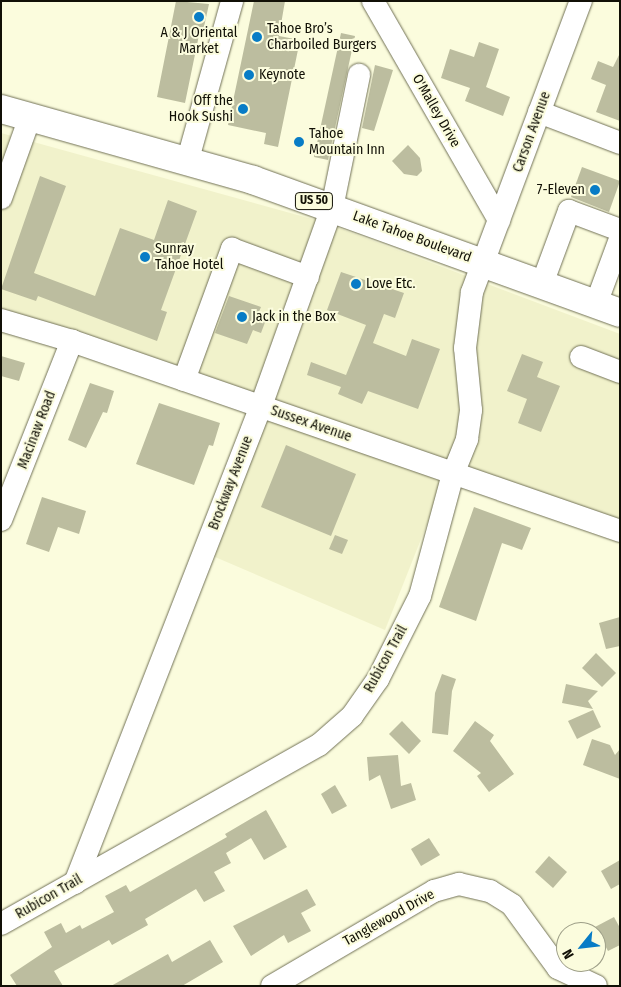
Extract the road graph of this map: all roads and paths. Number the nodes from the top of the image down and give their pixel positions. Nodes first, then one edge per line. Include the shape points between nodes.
1 (232, 1) edge
2 (373, 1) edge
3 (581, 1) edge
4 (359, 75) dead end
5 (1, 109) edge
6 (539, 112) junction
7 (30, 117) junction
8 (620, 143) edge
9 (188, 159) junction
10 (1, 198) edge
11 (332, 208) junction
12 (499, 220) junction
13 (620, 230) edge
14 (620, 239) edge
15 (483, 262) junction
16 (308, 277) junction
17 (542, 284) junction
18 (608, 309) edge
19 (1, 320) edge
20 (72, 341) junction
21 (581, 357) dead end
22 (620, 372) edge
23 (184, 380) junction
24 (261, 406) junction
25 (454, 474) junction
26 (1, 520) edge
27 (620, 531) edge
28 (75, 883) junction
29 (1, 924) edge
30 (272, 986) edge
31 (596, 986) edge

1 - 9 street
2 - 12 street, O'Malley Drive
3 - 6 street, Carson Avenue
4 - 11 street, Brockway Avenue
5 - 7 highway, Lake Tahoe Boulevard / US 50
6 - 8 street
6 - 12 street, Carson Avenue
7 - 9 highway, Lake Tahoe Boulevard / US 50
7 - 10 street
9 - 11 highway, Lake Tahoe Boulevard / US 50
11 - 15 highway, Lake Tahoe Boulevard / US 50
11 - 16 street, Brockway Avenue
12 - 15 street, Carson Avenue
13 - 17 street via 569,211
14 - 18 street
15 - 17 highway, Lake Tahoe Boulevard / US 50
15 - 25 street, Rubicon Trail via 472,292 467,321 465,348 470,410 467,440
16 - 23 street via 232,248
16 - 24 street, Brockway Avenue
17 - 18 highway, Lake Tahoe Boulevard / US 50
19 - 20 street, Sussex Avenue
20 - 23 street, Sussex Avenue
20 - 26 street, Macinaw Road
21 - 22 street
23 - 24 street, Sussex Avenue
24 - 25 street, Sussex Avenue
24 - 28 street, Brockway Avenue
25 - 27 street, Sussex Avenue
25 - 28 street, Rubicon Trail via 420,596 378,679 352,716 319,745
28 - 29 street, Rubicon Trail
30 - 31 street, Tanglewood Drive via 434,892 459,884 490,891 512,905 558,968

